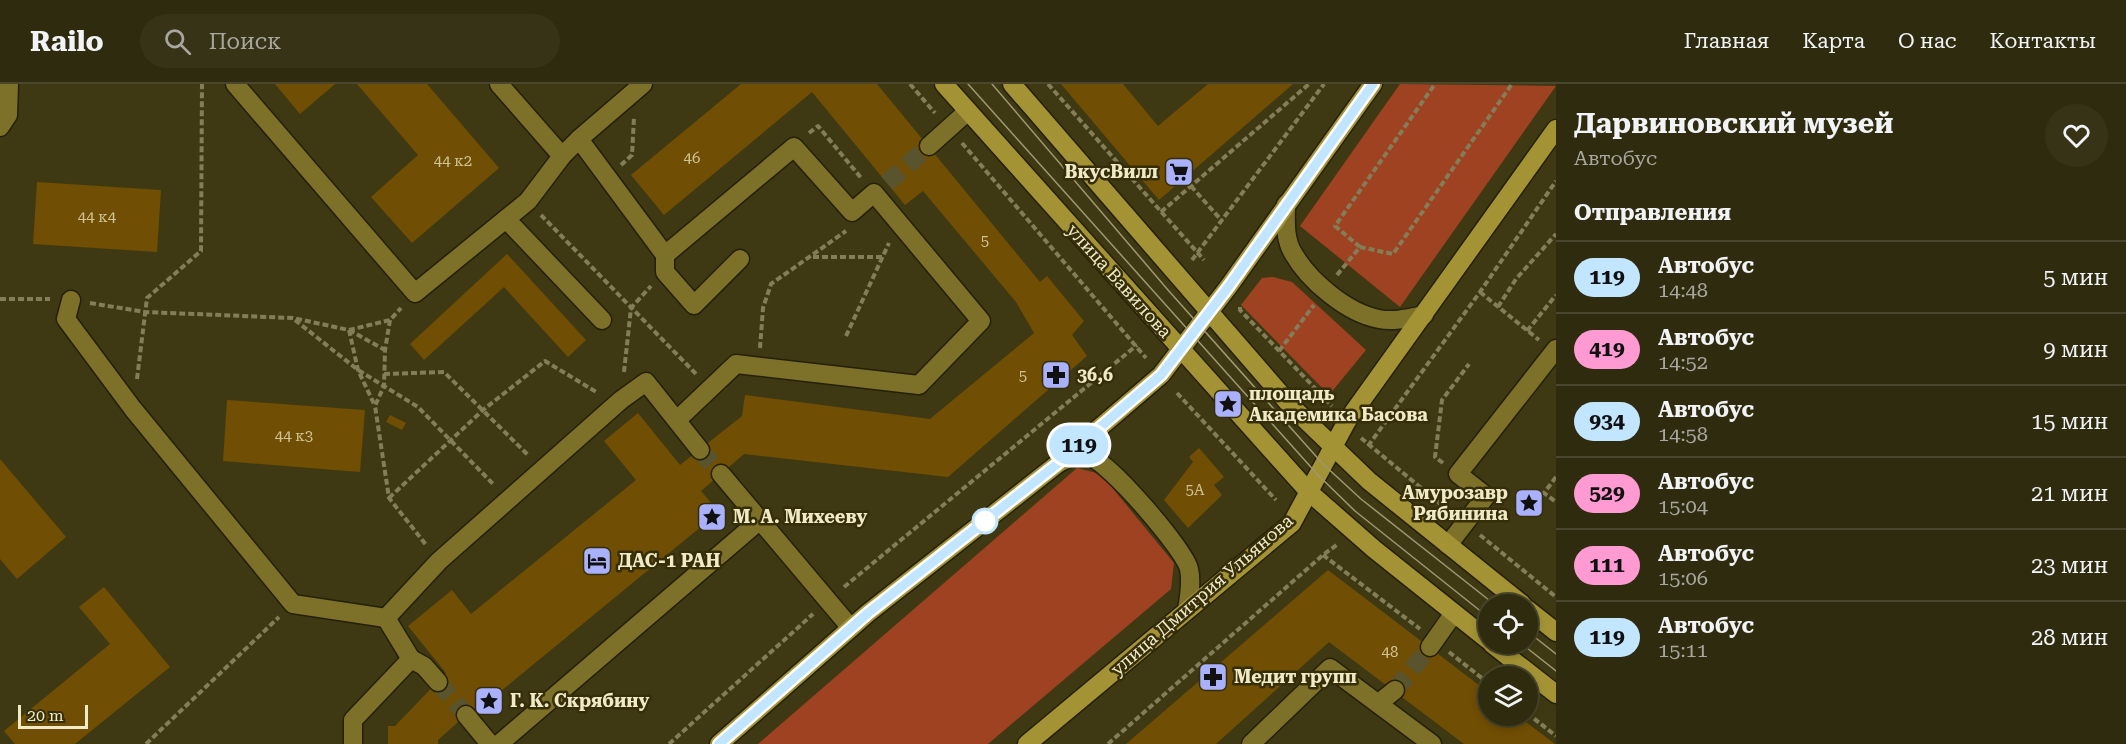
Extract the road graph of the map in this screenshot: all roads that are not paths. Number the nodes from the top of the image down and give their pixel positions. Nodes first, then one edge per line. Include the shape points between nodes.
1 (9, 84) edge
2 (235, 84) edge
3 (499, 84) edge
4 (944, 84) edge
5 (1012, 84) edge
6 (1373, 84) edge
7 (639, 87) edge
8 (968, 111) junction
9 (0, 127) edge
10 (1556, 129) edge
11 (579, 139) junction
12 (928, 146) tunnel mouth
13 (562, 156) junction
14 (1286, 204) junction
15 (506, 219) junction
16 (740, 259) dead end
17 (665, 264) junction
18 (71, 300) road end
19 (1210, 311) junction
20 (1424, 315) junction
21 (602, 320) dead end
22 (1181, 350) junction
23 (1555, 351) edge
24 (677, 420) junction
25 (1333, 447) junction
26 (700, 450) tunnel mouth
27 (1056, 465) junction
28 (721, 474) tunnel mouth
29 (1309, 492) junction
30 (760, 520) junction
31 (1449, 545) junction
32 (1510, 594) edge
33 (1187, 610) junction
34 (1454, 613) junction
35 (386, 618) junction
36 (1538, 618) edge
37 (852, 628) junction
38 (1478, 632) edge
39 (1556, 632) edge
40 (1432, 643) tunnel mouth
41 (1505, 654) edge
42 (411, 658) junction
43 (438, 682) tunnel mouth
44 (1395, 690) tunnel mouth
45 (1556, 694) edge
46 (1379, 703) junction
47 (466, 715) tunnel mouth
48 (353, 744) edge
49 (490, 744) edge
50 (499, 744) edge
51 (719, 744) edge
52 (1027, 744) edge
53 (1251, 744) edge
54 (1432, 744) edge

1 - 9 street via 8,115
2 - 15 street via 415,293
3 - 13 street
4 - 8 main road, улица Вавилова
5 - 19 main road
6 - 14 main road
7 - 11 street
8 - 12 street
8 - 22 main road, улица Вавилова
10 - 20 main road, улица Дмитрия Ульянова
11 - 13 street
11 - 17 street
13 - 15 street via 528,201
14 - 19 main road
14 - 20 street via 1286,231 1292,252 1325,290 1378,319
15 - 21 street
16 - 17 street via 694,305
17 - 24 street via 794,147 852,212 880,188 899,223 981,321 919,385 736,364
18 - 35 street via 66,319 293,604
19 - 22 main road
19 - 25 main road via 1283,398
20 - 25 main road, улица Дмитрия Ульянова via 1347,421
22 - 27 main road via 1161,375
22 - 29 main road, улица Вавилова
23 - 31 street via 1458,474 1486,496
24 - 26 street
24 - 35 street via 646,382 508,498 439,561
25 - 29 main road, улица Дмитрия Ульянова
25 - 31 main road
27 - 33 street via 1073,456 1091,457 1119,477 1186,560 1190,584
27 - 37 main road
28 - 30 street
29 - 33 main road, улица Дмитрия Ульянова via 1292,523
29 - 34 main road, улица Вавилова
30 - 37 street
30 - 50 street
31 - 32 main road
33 - 52 main road, улица Дмитрия Ульянова
34 - 38 main road, улица Вавилова
34 - 40 street
35 - 42 street
36 - 39 main road
37 - 51 main road
41 - 45 main road
42 - 43 street
42 - 48 street via 353,720
44 - 46 street
46 - 53 street via 1330,668
46 - 54 street
47 - 49 street

